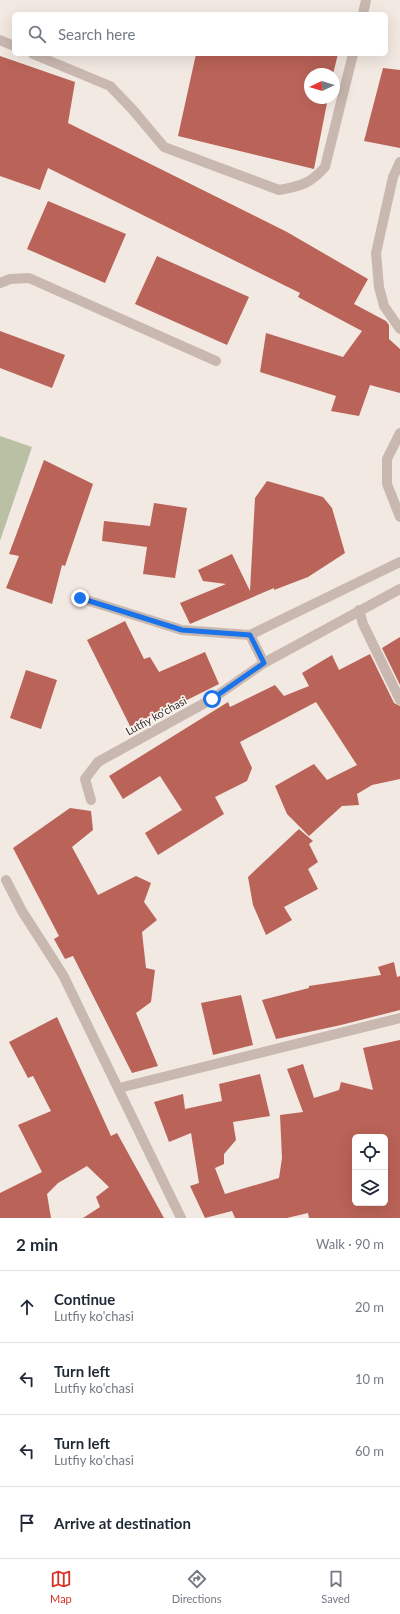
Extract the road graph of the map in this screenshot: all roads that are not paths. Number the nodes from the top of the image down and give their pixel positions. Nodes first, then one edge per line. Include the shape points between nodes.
1 (366, 0) edge
2 (363, 12) edge
3 (0, 40) edge
4 (12, 45) edge
5 (38, 56) edge
6 (353, 56) edge
7 (400, 162) edge
8 (0, 283) edge
9 (400, 329) edge
10 (216, 361) dead end
11 (400, 433) edge
12 (400, 517) edge
13 (400, 562) edge
14 (400, 589) edge
15 (80, 598) dead end
16 (359, 610) junction
17 (250, 635) junction
18 (264, 663) junction
19 (400, 700) edge
20 (91, 800) dead end
21 (6, 880) dead end
22 (400, 1018) edge
23 (118, 1088) junction
24 (181, 1218) edge

1 - 2 street
3 - 4 street
5 - 6 street via 110,86 134,110 164,147 279,190 314,179 325,167
7 - 9 street via 393,177 376,253 379,287 384,306
8 - 10 street via 10,279 29,278
11 - 12 street via 387,459 387,484
13 - 17 street
14 - 16 street, Lutfiy ko'chasi
15 - 17 street via 182,630
16 - 18 street, Lutfiy ko'chasi
16 - 19 street via 363,624
17 - 18 street
18 - 20 street, Lutfiy ko'chasi via 212,699 98,762 85,779
21 - 23 street via 22,911 63,975
22 - 23 street
23 - 24 street

